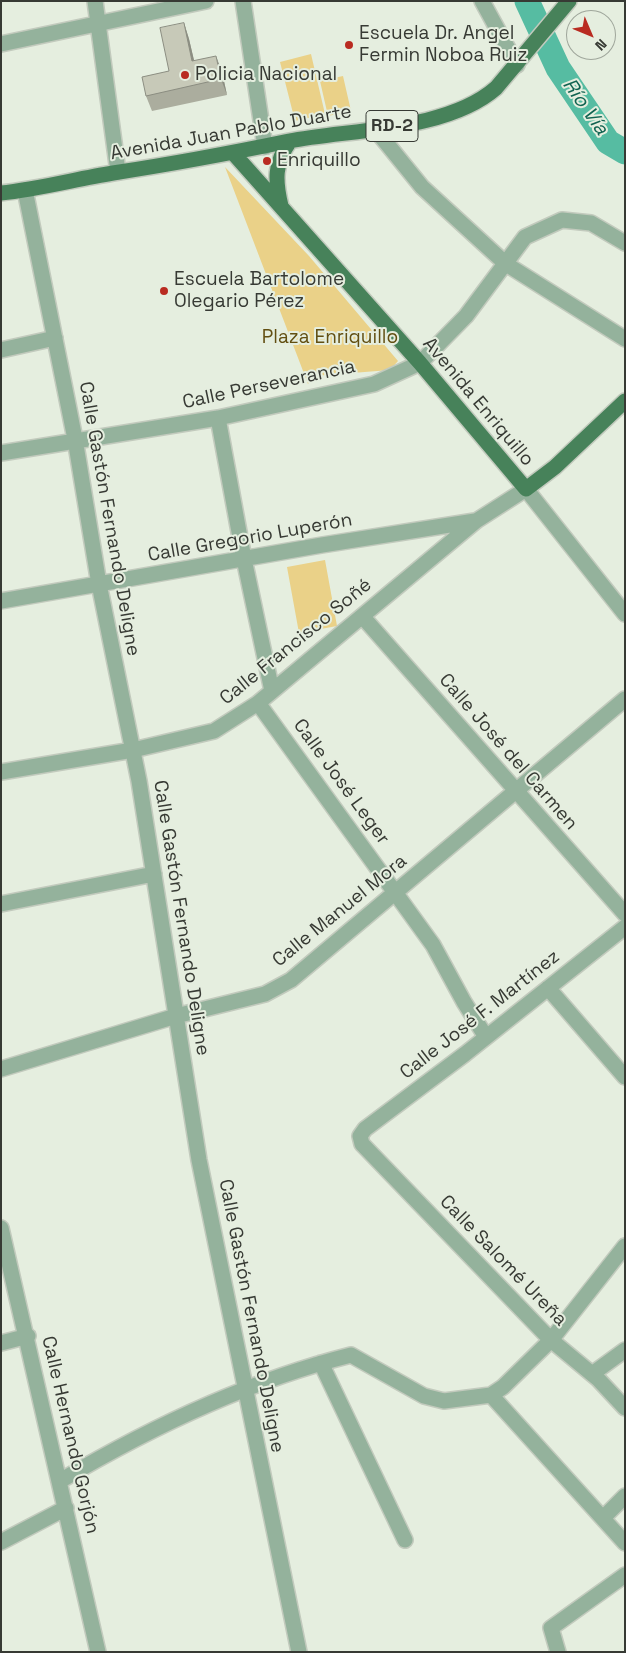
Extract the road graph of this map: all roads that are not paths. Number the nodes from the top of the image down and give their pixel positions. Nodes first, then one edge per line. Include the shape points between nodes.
1 (95, 1) edge
2 (206, 1) edge
3 (243, 1) edge
4 (482, 1) edge
5 (569, 1) edge
6 (99, 24) junction
7 (1, 44) edge
8 (517, 65) junction
9 (375, 129) junction
10 (290, 141) junction
11 (266, 147) junction
12 (234, 154) junction
13 (118, 172) junction
14 (25, 190) junction
15 (1, 193) edge
16 (281, 207) junction
17 (625, 243) edge
18 (506, 264) junction
19 (55, 338) junction
20 (625, 339) edge
21 (1, 350) edge
22 (420, 364) junction
23 (625, 401) edge
24 (218, 418) junction
25 (75, 439) junction
26 (1, 452) edge
27 (526, 489) junction
28 (476, 521) junction
29 (244, 559) junction
30 (99, 584) junction
31 (1, 602) edge
32 (625, 614) edge
33 (362, 616) junction
34 (272, 691) junction
35 (625, 699) edge
36 (258, 703) junction
37 (133, 750) junction
38 (1, 772) edge
39 (515, 791) junction
40 (154, 874) junction
41 (396, 891) junction
42 (1, 904) edge
43 (625, 914) edge
44 (625, 927) edge
45 (548, 988) junction
46 (176, 1016) junction
47 (486, 1037) junction
48 (1, 1069) edge
49 (625, 1077) edge
50 (360, 1136) joint
51 (1, 1228) edge
52 (625, 1246) edge
53 (28, 1336) junction
54 (551, 1340) junction
55 (1, 1343) edge
56 (625, 1350) edge
57 (321, 1363) junction
58 (592, 1374) junction
59 (245, 1387) junction
60 (490, 1395) junction
61 (625, 1408) edge
62 (60, 1481) junction
63 (625, 1496) edge
64 (66, 1508) junction
65 (603, 1518) junction
66 (405, 1540) dead end
67 (1, 1542) edge
68 (625, 1543) edge
69 (625, 1574) edge
70 (98, 1652) edge
71 (299, 1652) edge
72 (558, 1652) edge

1 - 6 street
2 - 6 street
3 - 11 street
4 - 8 street
5 - 8 main road, Avenida Juan Pablo Duarte / RD-2
6 - 7 street
6 - 13 street
8 - 9 main road, Avenida Juan Pablo Duarte / RD-2 via 482,100 464,109
9 - 10 main road, Avenida Juan Pablo Duarte / RD-2
9 - 18 street via 422,187
10 - 11 main road, Avenida Juan Pablo Duarte / RD-2
10 - 16 main road via 278,160 276,176
11 - 12 main road, Avenida Juan Pablo Duarte / RD-2
12 - 13 main road, Avenida Juan Pablo Duarte / RD-2
12 - 16 main road, Avenida Enriquillo
13 - 14 main road, Avenida Juan Pablo Duarte / RD-2
14 - 15 main road, Avenida Juan Pablo Duarte / RD-2
14 - 19 street, Calle Gastón Fernando Deligne
16 - 22 main road, Avenida Enriquillo
17 - 18 street, Calle Perseverancia via 591,223 562,220 526,237
18 - 20 street
18 - 22 street, Calle Perseverancia via 466,316
19 - 21 street
19 - 25 street, Calle Gastón Fernando Deligne
22 - 24 street, Calle Perseverancia via 374,384
22 - 27 main road, Avenida Enriquillo
23 - 27 main road via 555,468
24 - 25 street, Calle Perseverancia
24 - 29 street
25 - 26 street, Calle Perseverancia
25 - 30 street, Calle Gastón Fernando Deligne
27 - 28 street, Calle Francisco Soñé
27 - 32 street, Avenida Enriquillo
28 - 29 street, Calle Gregorio Luperón
28 - 33 street, Calle Francisco Soñé
29 - 30 street, Calle Gregorio Luperón
29 - 34 street
30 - 31 street, Calle Gregorio Luperón
30 - 37 street, Calle Gastón Fernando Deligne
33 - 34 street, Calle Francisco Soñé
33 - 39 street, Calle José del Carmen
34 - 36 street, Calle Francisco Soñé
35 - 39 street, Calle Manuel Mora
36 - 37 street, Calle Francisco Soñé via 214,730
36 - 41 street, Calle José Leger
37 - 38 street, Calle Francisco Soñé
37 - 40 street, Calle Gastón Fernando Deligne
39 - 41 street, Calle Manuel Mora
39 - 43 street, Calle José del Carmen
40 - 42 street
40 - 46 street, Calle Gastón Fernando Deligne
41 - 46 street, Calle Manuel Mora via 291,980 265,994
41 - 47 street, Calle José Leger via 433,945
44 - 45 street, Calle José F. Martínez
45 - 47 street, Calle José F. Martínez
45 - 49 street
46 - 48 street, Calle Manuel Mora
46 - 59 street, Calle Gastón Fernando Deligne via 199,1160
47 - 50 street, Calle José F. Martínez
50 - 54 street, Calle Salomé Ureña via 362,1144
51 - 53 street, Calle Hernando Gorjón
52 - 54 street
53 - 55 street
53 - 62 street, Calle Hernando Gorjón
54 - 58 street, Calle Salomé Ureña
54 - 60 street
56 - 58 street
57 - 59 street
57 - 60 street via 351,1355 424,1396 444,1400
57 - 66 street
58 - 61 street, Calle Salomé Ureña
59 - 62 street via 116,1448
59 - 71 street, Calle Gastón Fernando Deligne
60 - 65 street
62 - 64 street, Calle Hernando Gorjón
63 - 65 street
64 - 67 street
64 - 70 street, Calle Hernando Gorjón
65 - 68 street
69 - 72 street via 551,1628

